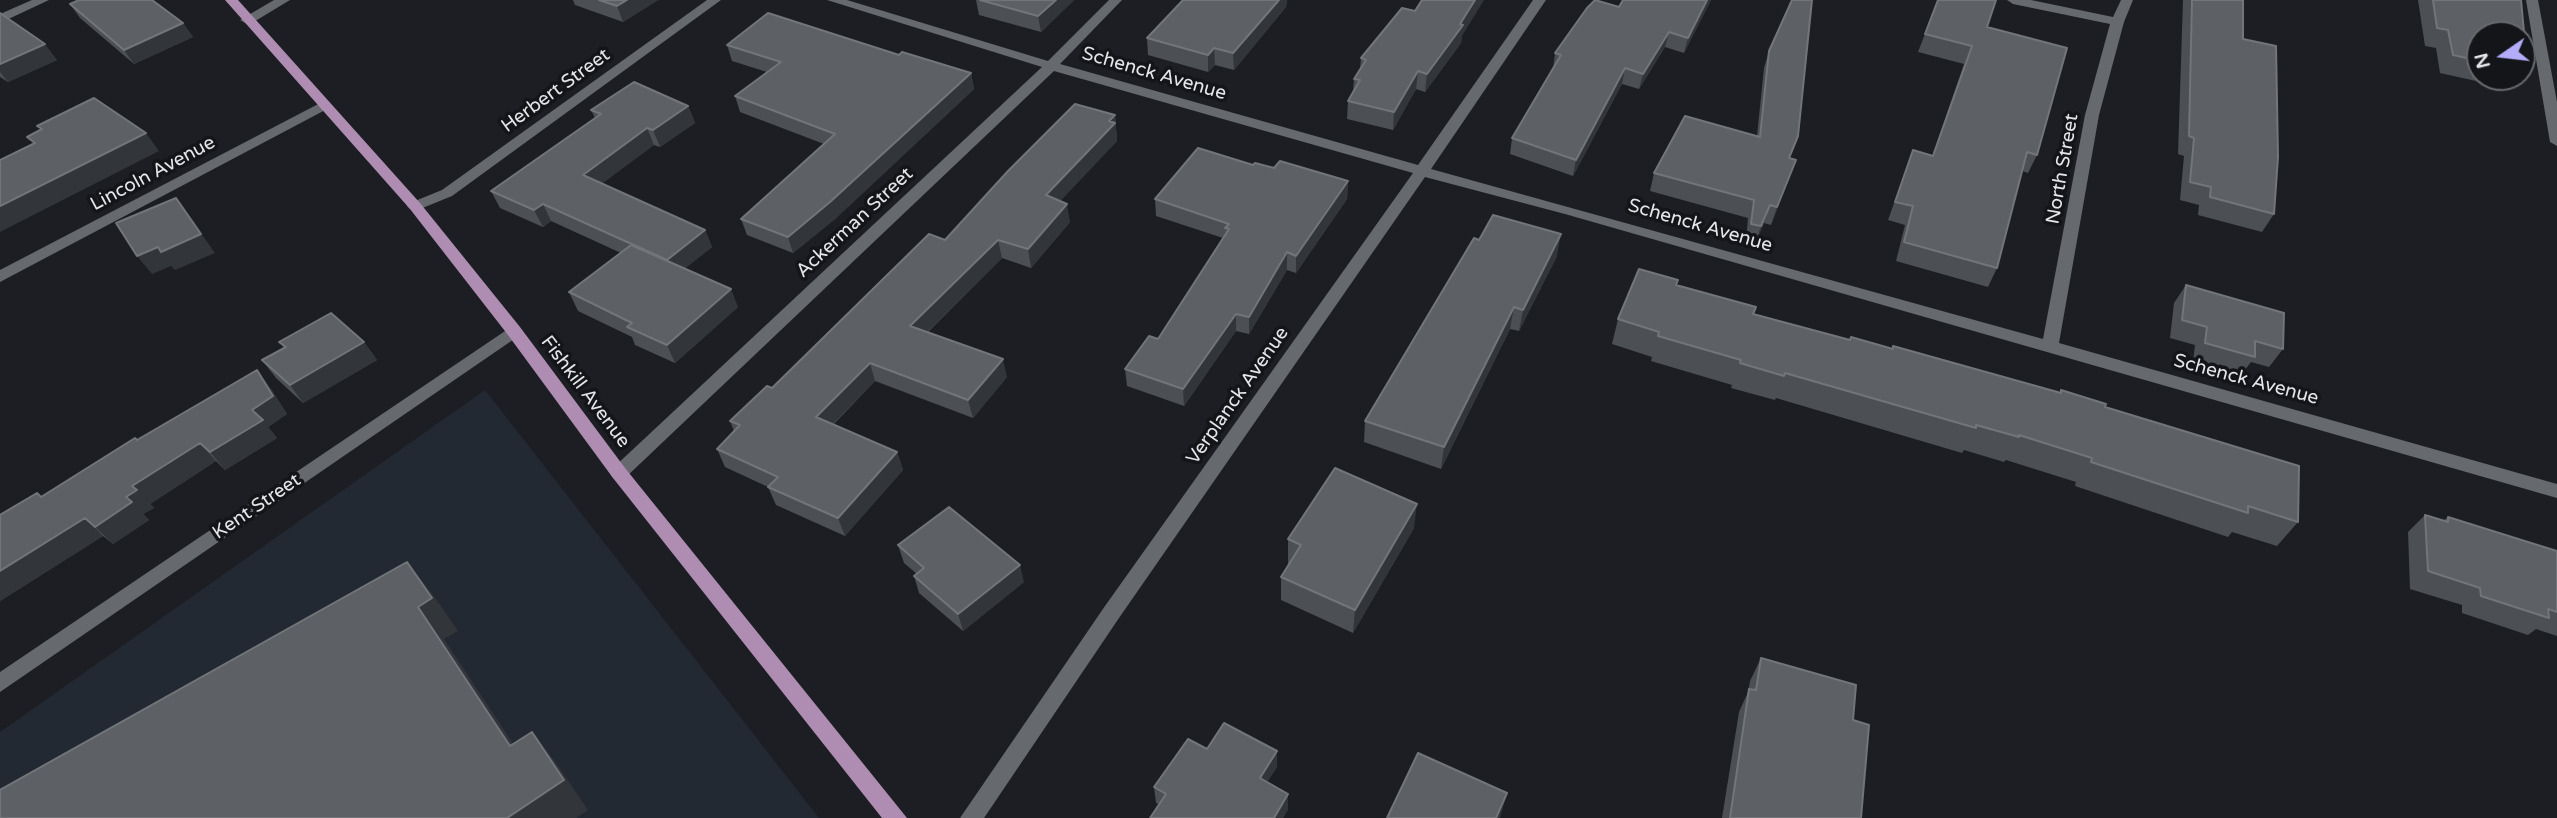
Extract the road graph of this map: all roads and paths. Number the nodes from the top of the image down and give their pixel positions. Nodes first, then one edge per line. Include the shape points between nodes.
1 (43, 0) edge
2 (231, 0) edge
3 (284, 0) edge
4 (715, 0) edge
5 (833, 0) edge
6 (1116, 0) edge
7 (1541, 0) edge
8 (2013, 0) edge
9 (2127, 0) edge
10 (2532, 0) edge
11 (0, 19) edge
12 (247, 20) junction
13 (2117, 22) junction
14 (1050, 66) junction
15 (324, 105) junction
16 (2557, 142) edge
17 (1422, 172) junction
18 (415, 206) junction
19 (0, 277) edge
20 (514, 331) junction
21 (2050, 348) junction
22 (619, 473) junction
23 (2557, 491) edge
24 (0, 682) edge
25 (896, 818) edge
26 (971, 818) edge

1 - 11 street
2 - 12 main road, Fishkill Avenue
3 - 12 street
4 - 18 street, Herbert Street via 447,193
5 - 14 street, Schenck Avenue
6 - 14 street, Ackerman Street
7 - 17 street, Verplanck Avenue
8 - 13 street
9 - 13 street, North Street
10 - 16 street
12 - 15 main road, Fishkill Avenue
13 - 21 street, North Street via 2092,115
14 - 17 street, Schenck Avenue
14 - 22 street, Ackerman Street
15 - 18 main road, Fishkill Avenue
15 - 19 street, Lincoln Avenue
17 - 21 street, Schenck Avenue
17 - 26 street, Verplanck Avenue
18 - 20 main road, Fishkill Avenue
20 - 22 main road, Fishkill Avenue
20 - 24 street, Kent Street
21 - 23 street, Schenck Avenue
22 - 25 main road, Fishkill Avenue

